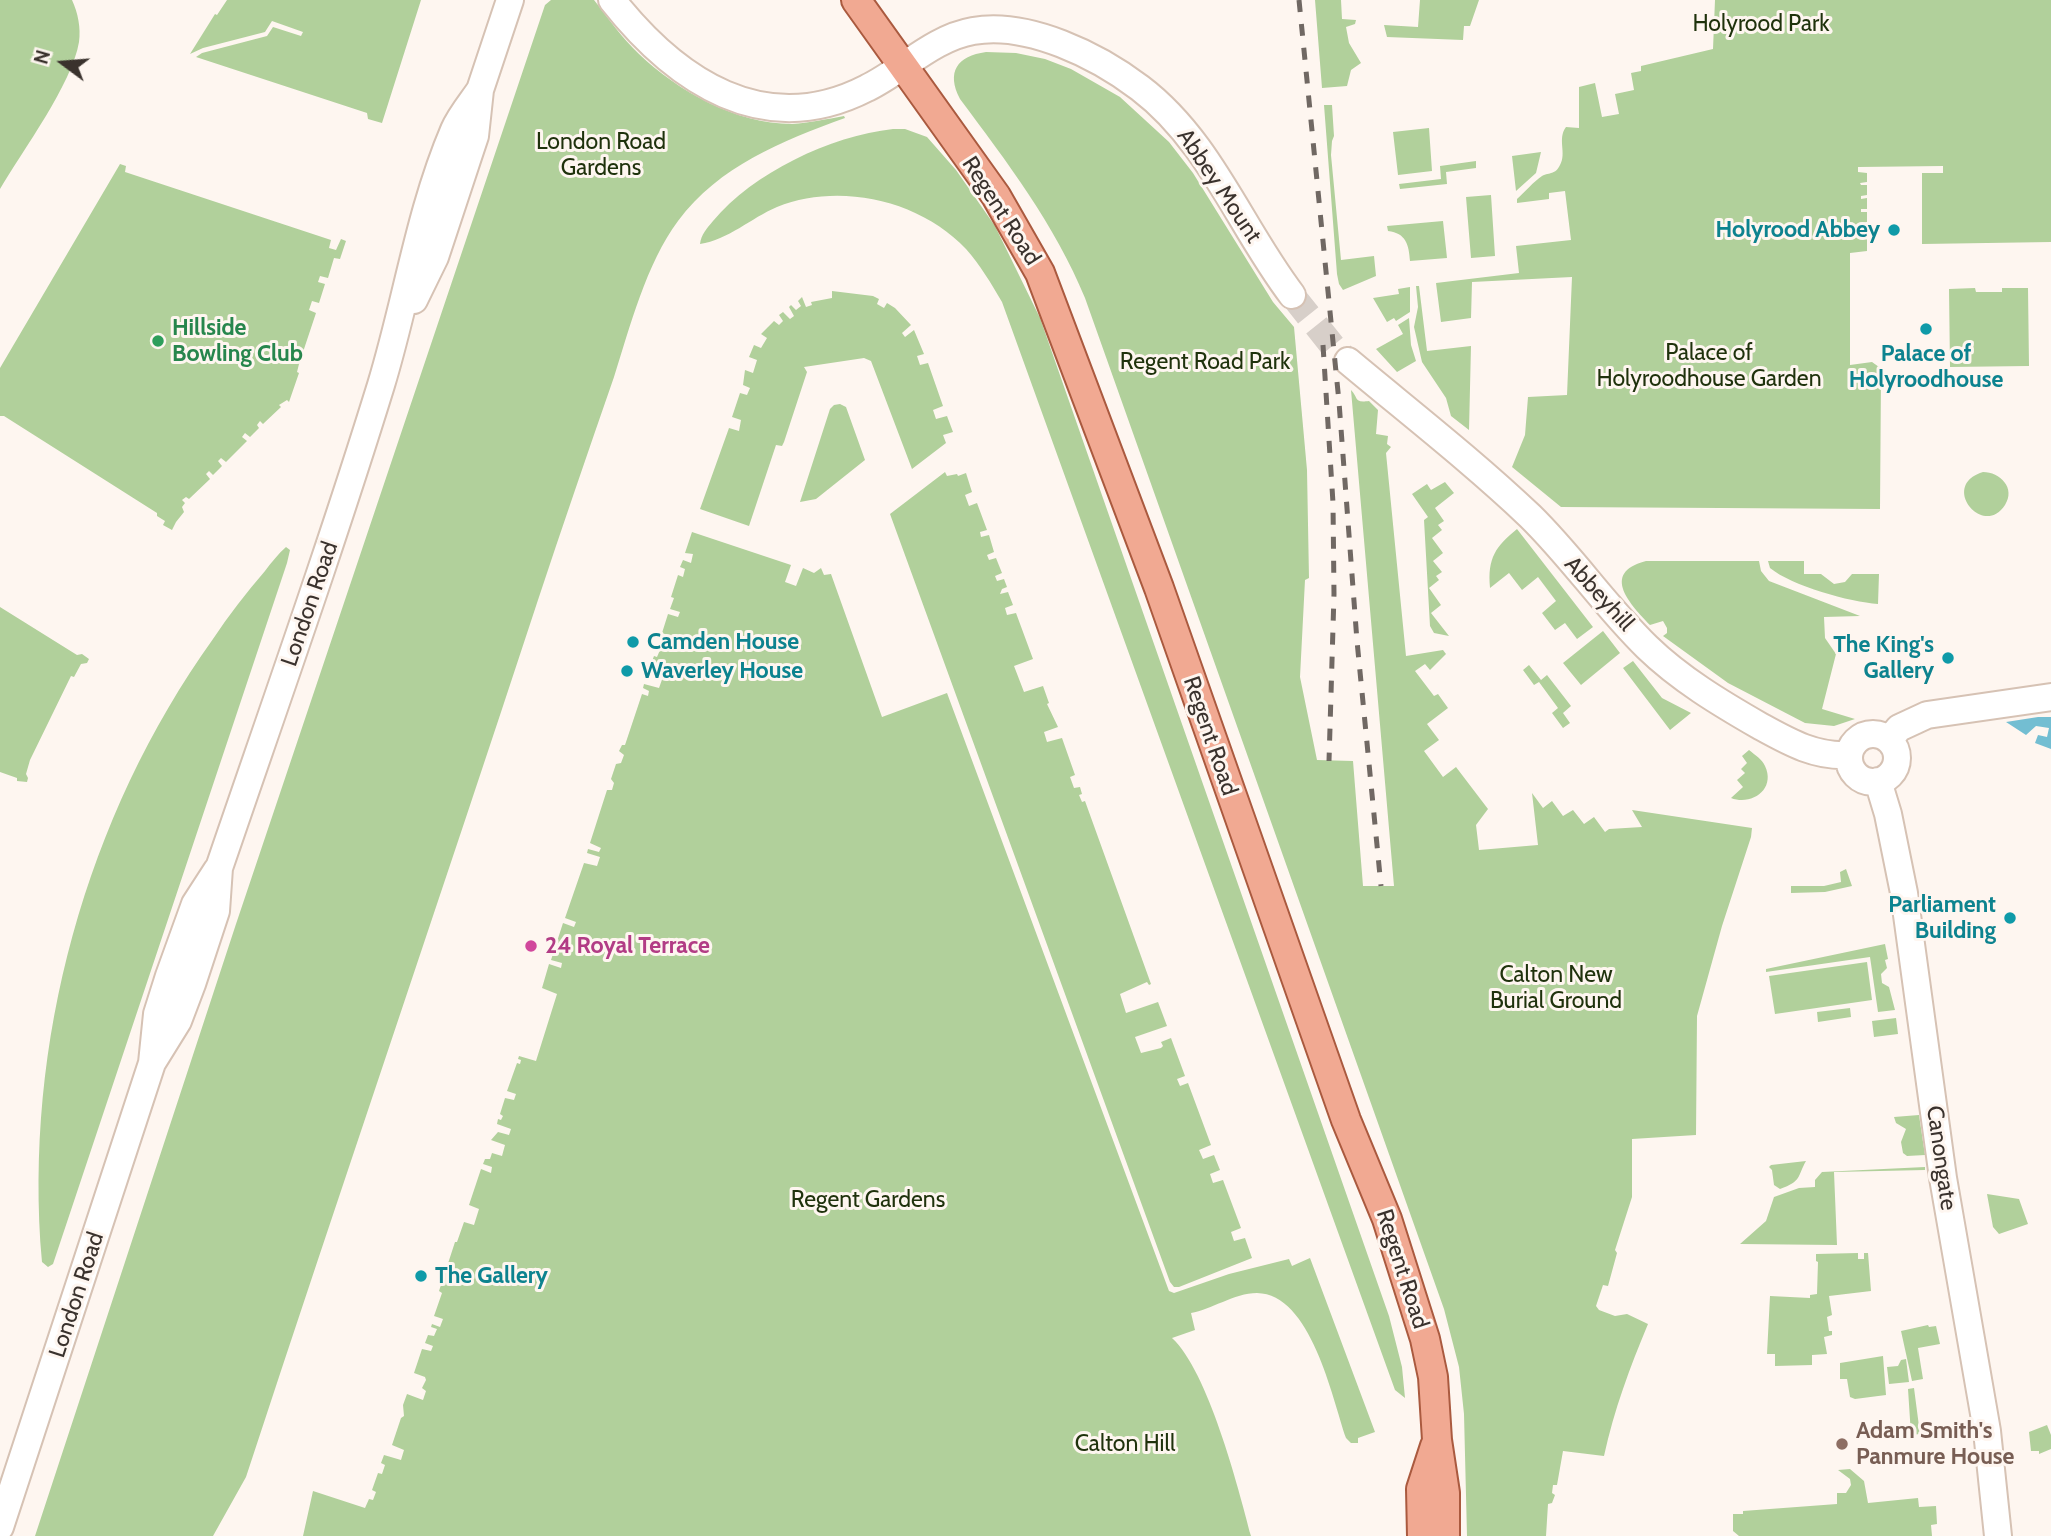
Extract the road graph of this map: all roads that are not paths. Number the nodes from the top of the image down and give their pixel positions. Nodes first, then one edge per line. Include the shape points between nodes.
1 (510, 0) edge
2 (612, 0) edge
3 (856, 0) edge
4 (904, 65) junction
5 (1292, 295) tunnel mouth
6 (1348, 361) tunnel mouth
7 (2051, 697) edge
8 (1889, 740) junction
9 (1849, 755) junction
10 (1878, 782) junction
11 (1437, 1440) junction
12 (0, 1527) edge
13 (1422, 1536) edge
14 (1445, 1536) edge
15 (1998, 1536) edge

1 - 12 street, London Road via 480,90 455,128 430,200 395,338 344,504 219,868 195,904 169,976 157,1014 152,1063
2 - 4 street, Abbey Mount via 671,62 716,89 758,106 799,109 830,102 865,90
3 - 4 main road, Regent Road
4 - 5 street, Abbey Mount via 952,37 995,30 1041,37 1118,72 1164,108 1189,136
4 - 11 main road, Regent Road via 996,197 1040,273 1154,576 1346,1120 1387,1219 1425,1339
6 - 9 street, Abbeyhill via 1532,518 1642,641 1672,668 1713,698 1797,746 1819,754
7 - 8 street via 1927,715 1899,728
8 - 9 street via 1876,734 1862,737
8 - 10 street via 1896,752 1896,766
9 - 10 street via 1857,776
10 - 15 street, Canongate via 1904,893 1943,1178 1987,1432
11 - 13 main road, Regent Road via 1421,1489
11 - 14 main road, Regent Road via 1445,1493

